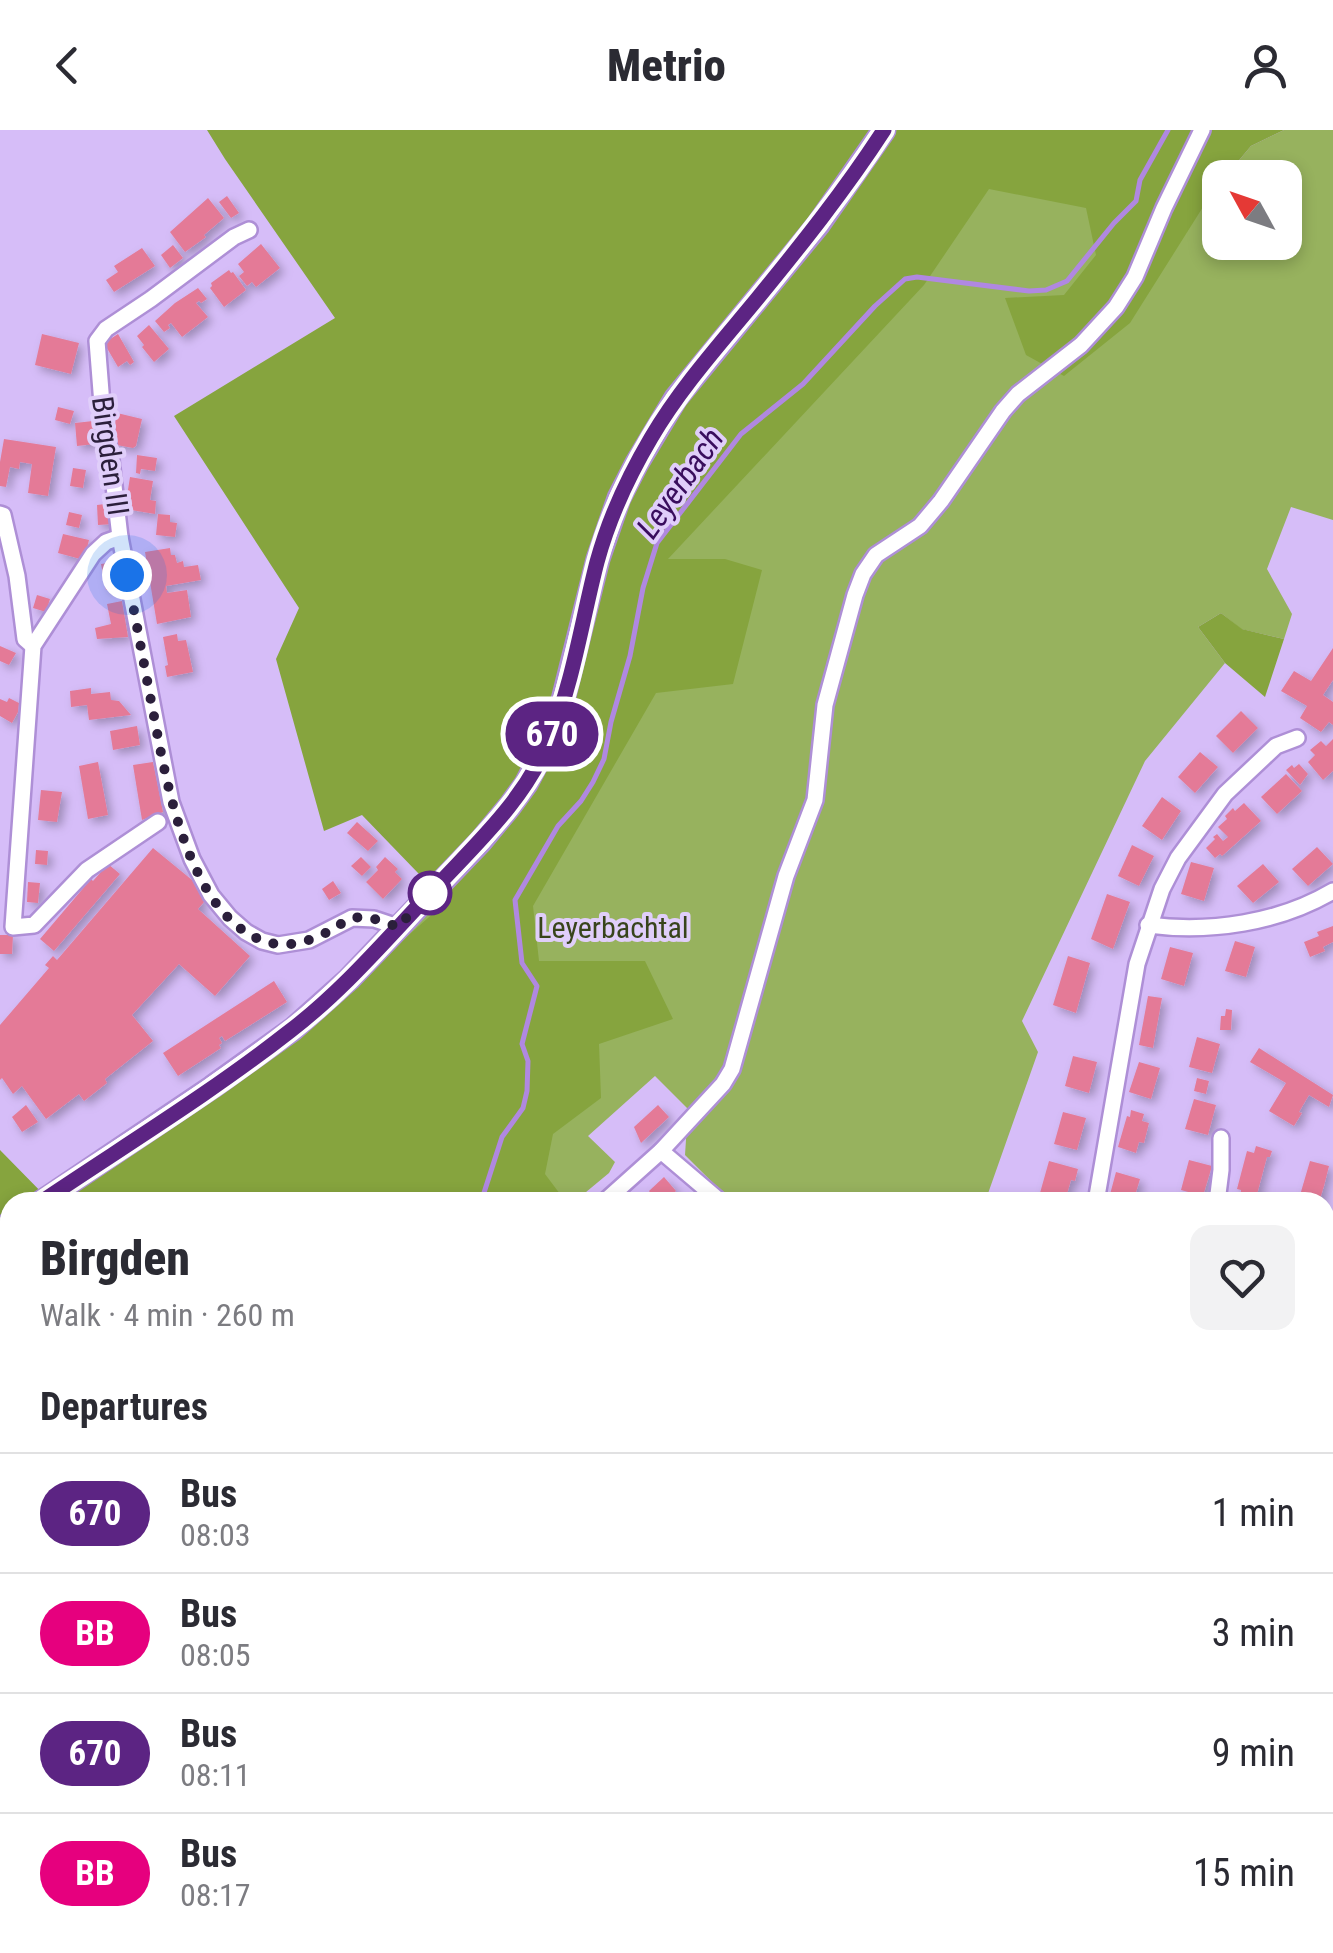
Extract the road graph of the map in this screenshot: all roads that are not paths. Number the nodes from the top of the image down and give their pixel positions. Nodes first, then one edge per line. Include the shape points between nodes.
1 (884, 130) edge
2 (1202, 130) edge
3 (249, 230) dead end
4 (0, 514) edge
5 (120, 537) junction
6 (33, 646) junction
7 (1297, 738) dead end
8 (158, 822) dead end
9 (1333, 891) edge
10 (1148, 925) junction
11 (398, 927) junction
12 (1221, 1138) dead end
13 (661, 1151) junction
14 (55, 1192) edge
15 (615, 1192) edge
16 (709, 1192) edge
17 (1098, 1192) edge
18 (1218, 1192) edge

1 - 11 main road via 652,436 612,516 561,708 538,764 481,841
2 - 13 street via 1116,307 1082,345 1018,394 942,501 920,526 876,554 863,574 825,705 815,800 786,876 739,1052 724,1084
3 - 5 street, Birgden III via 97,341
4 - 6 street via 18,576 26,640
5 - 6 street via 93,554
5 - 11 street, Birgden III via 171,802 211,895 246,932 278,945 309,940 352,918
6 - 8 street via 13,927 34,925 87,870
7 - 10 street via 1276,746 1212,810 1178,858
9 - 10 street via 1258,919 1210,927
10 - 17 street
11 - 14 main road via 294,1029
12 - 18 street
13 - 15 street
13 - 16 street

